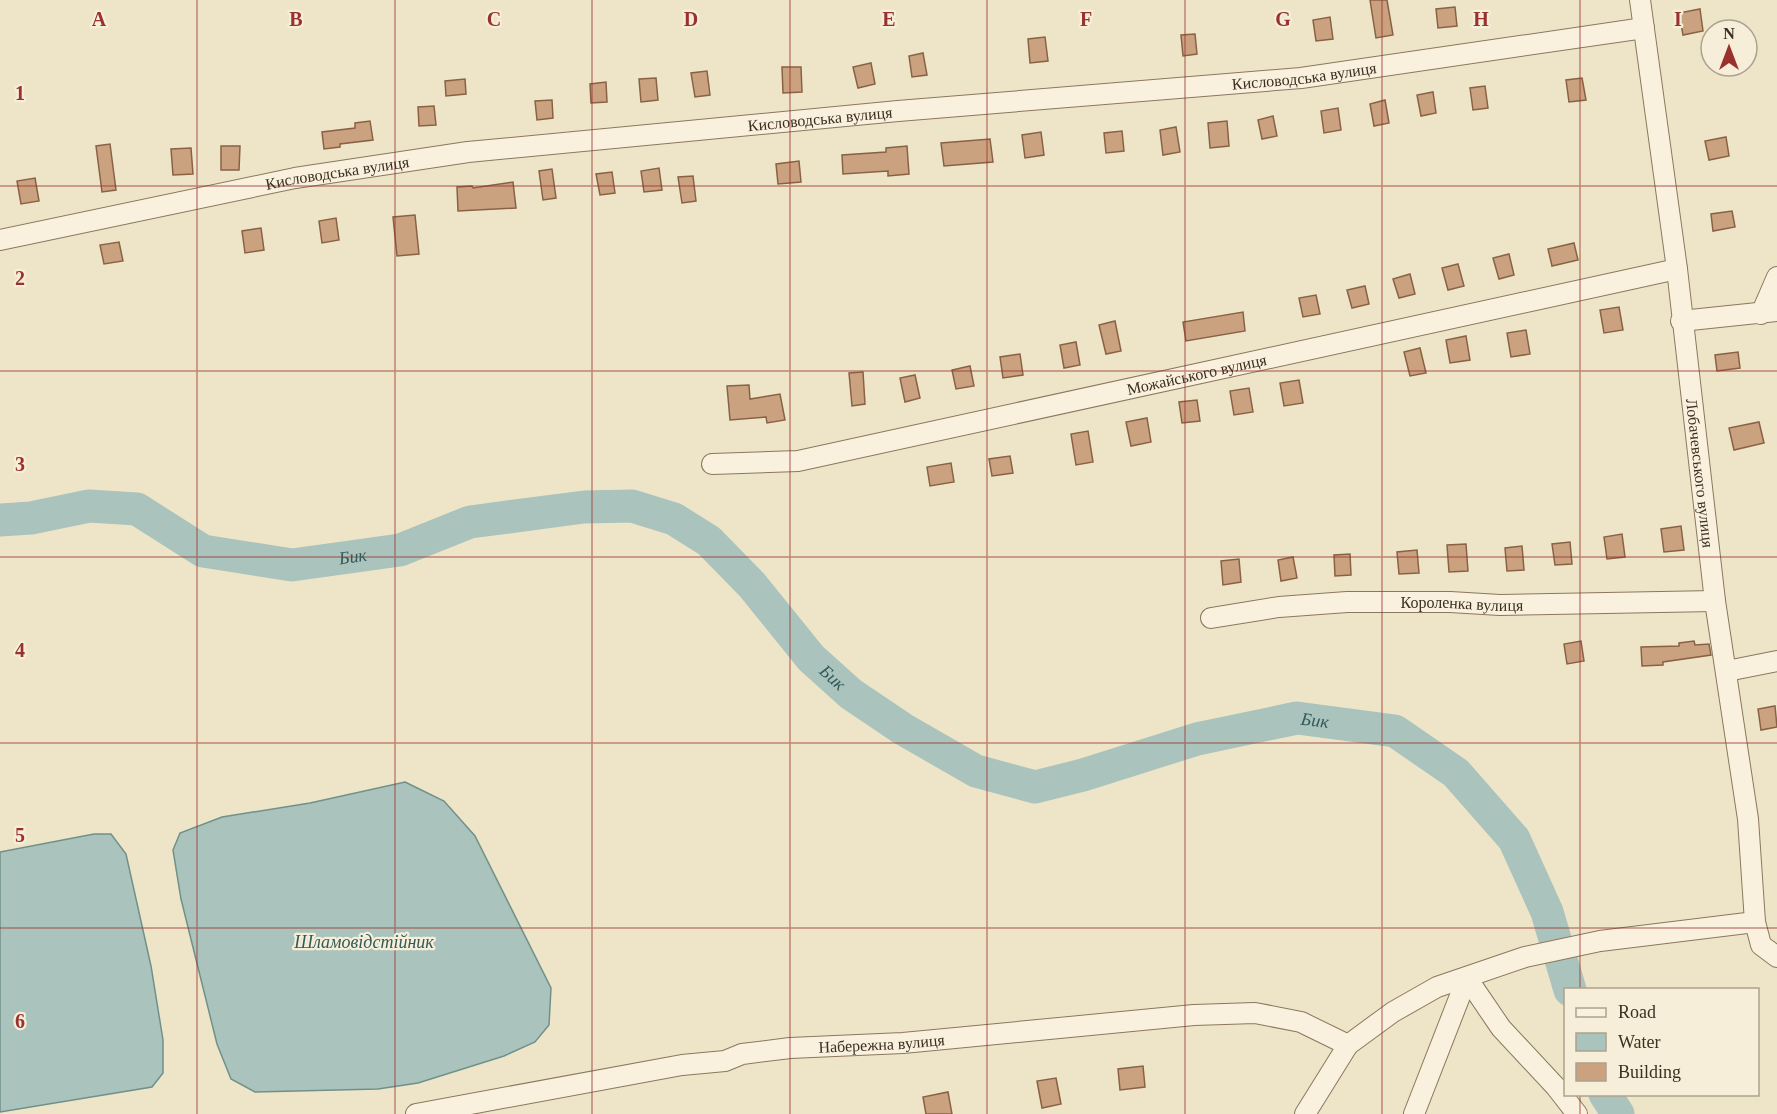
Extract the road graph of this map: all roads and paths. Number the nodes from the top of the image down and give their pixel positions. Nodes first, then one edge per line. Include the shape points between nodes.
1 (1641, 0) edge
2 (1644, 28) junction
3 (0, 240) edge
4 (1677, 269) junction
5 (1777, 277) edge
6 (1769, 313) edge
7 (1682, 321) junction
8 (712, 464) dead end
9 (1715, 601) junction
10 (1210, 618) dead end
11 (1777, 661) edge
12 (1727, 671) junction
13 (1755, 922) junction
14 (1769, 951) edge
15 (1467, 978) junction
16 (1348, 1045) junction
17 (416, 1114) edge
18 (1305, 1114) edge
19 (1414, 1114) edge
20 (1577, 1114) edge

1 - 2 street, Лобачевського вулиця
2 - 3 street, Кисловодська вулиця via 1301,78 468,152 295,178
2 - 4 street, Лобачевського вулиця
4 - 7 street, Лобачевського вулиця
4 - 8 street, Можайського вулиця via 798,461
5 - 6 street
6 - 7 street
7 - 9 street, Лобачевського вулиця
9 - 10 street, Короленка вулиця via 1500,605 1347,602
9 - 12 street, Лобачевського вулиця
11 - 12 street
12 - 13 street, Лобачевського вулиця via 1748,819
13 - 14 street, Лобачевського вулиця
13 - 15 street via 1600,941 1525,957
15 - 16 street via 1419,997
15 - 19 street
15 - 20 street via 1501,1028
16 - 17 street, Набережна вулиця via 1301,1022 1255,1013 1194,1015 742,1054 725,1061 647,1071
16 - 18 street

